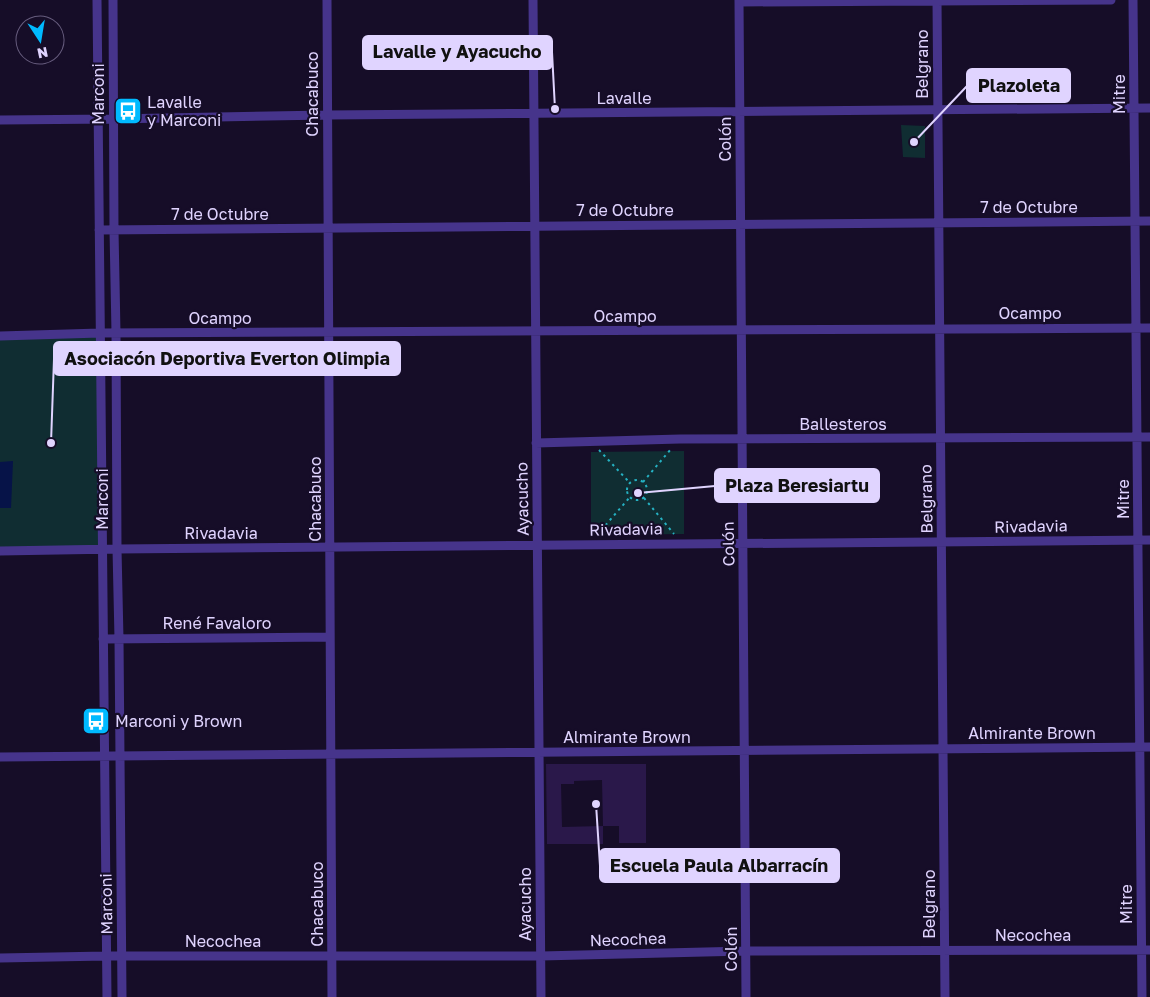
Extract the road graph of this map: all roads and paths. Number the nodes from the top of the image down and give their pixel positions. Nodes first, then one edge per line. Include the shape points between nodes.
1 (97, 0) edge
2 (113, 0) edge
3 (327, 0) edge
4 (532, 0) edge
5 (937, 0) edge
6 (1111, 0) edge
7 (1133, 0) edge
8 (740, 1) edge
9 (1134, 108) junction
10 (1150, 108) edge
11 (938, 110) junction
12 (740, 112) junction
13 (534, 113) junction
14 (327, 115) junction
15 (0, 120) edge
16 (98, 120) junction
17 (113, 120) junction
18 (1135, 221) junction
19 (1150, 221) edge
20 (939, 223) junction
21 (741, 224) junction
22 (534, 226) junction
23 (328, 228) junction
24 (99, 230) junction
25 (114, 230) junction
26 (1136, 328) junction
27 (1150, 328) edge
28 (939, 329) junction
29 (742, 330) junction
30 (536, 331) junction
31 (329, 332) junction
32 (116, 333) junction
33 (100, 334) junction
34 (0, 336) edge
35 (1137, 437) junction
36 (1150, 437) edge
37 (940, 438) junction
38 (680, 439) junction
39 (742, 440) junction
40 (590, 441) junction
41 (536, 443) junction
42 (643, 482) junction
43 (630, 483) junction
44 (630, 497) junction
45 (644, 498) junction
46 (1138, 540) junction
47 (1150, 540) edge
48 (942, 542) junction
49 (589, 544) junction
50 (682, 544) junction
51 (743, 544) junction
52 (537, 546) junction
53 (330, 548) junction
54 (117, 549) junction
55 (102, 550) junction
56 (0, 551) edge
57 (330, 637) junction
58 (103, 639) junction
59 (119, 639) junction
60 (1140, 747) junction
61 (1150, 747) edge
62 (943, 749) junction
63 (744, 750) junction
64 (539, 752) junction
65 (331, 754) junction
66 (104, 756) junction
67 (120, 756) junction
68 (0, 757) edge
69 (945, 950) junction
70 (1146, 950) edge
71 (746, 951) junction
72 (106, 956) junction
73 (122, 956) junction
74 (332, 956) junction
75 (541, 956) junction
76 (0, 958) edge
77 (107, 997) edge
78 (122, 997) edge
79 (332, 997) edge
80 (541, 997) edge
81 (746, 997) edge
82 (945, 997) edge
83 (1142, 997) edge

1 - 16 street, Marconi
2 - 17 street, Marconi
3 - 14 street, Chacabuco
4 - 13 street, Ayacucho
5 - 6 street
5 - 8 street
5 - 11 street, Belgrano
7 - 9 street, Mitre
8 - 12 street, Colón
9 - 10 street, Lavalle
9 - 11 street, Lavalle
9 - 18 street, Mitre
11 - 12 street, Lavalle
11 - 20 street, Belgrano
12 - 13 street, Lavalle
12 - 21 street, Colón
13 - 14 street, Lavalle
13 - 22 street, Ayacucho
14 - 17 street, Lavalle
14 - 23 street, Chacabuco
15 - 16 street, Lavalle
16 - 17 street, Lavalle
16 - 24 street, Marconi
17 - 25 street, Marconi
18 - 19 street, 7 de Octubre
18 - 20 street, 7 de Octubre
18 - 26 street, Mitre
20 - 21 street, 7 de Octubre
20 - 28 street, Belgrano
21 - 22 street, 7 de Octubre
21 - 29 street, Colón
22 - 23 street, 7 de Octubre
22 - 30 street, Ayacucho
23 - 25 street, 7 de Octubre
23 - 31 street, Chacabuco
24 - 25 street, 7 de Octubre
24 - 33 street, Marconi
25 - 32 street, Marconi
26 - 27 street, Ocampo
26 - 28 street, Ocampo
26 - 35 street, Mitre
28 - 29 street, Ocampo
28 - 37 street, Belgrano
29 - 30 street, Ocampo
29 - 39 street, Colón
30 - 31 street, Ocampo
30 - 41 street, Ayacucho
31 - 32 street, Ocampo
31 - 53 street, Chacabuco
32 - 33 street, Ocampo
32 - 54 street, Marconi
33 - 34 street, Ocampo
33 - 55 street, Marconi
35 - 36 street, Ballesteros
35 - 37 street, Ballesteros
35 - 46 street, Mitre
37 - 39 street, Ballesteros
37 - 48 street, Belgrano
38 - 39 street, Ballesteros
38 - 40 street, Ballesteros
38 - 42 path
39 - 51 street, Colón
40 - 41 street, Ballesteros
40 - 43 path
41 - 52 street, Ayacucho
42 - 43 path via 636,480
42 - 45 path via 648,490
43 - 44 path via 627,492
44 - 45 path via 635,500
44 - 49 path
45 - 50 path
46 - 47 street, Rivadavia
46 - 48 street, Rivadavia
46 - 60 street, Mitre
48 - 51 street, Rivadavia
48 - 62 street, Belgrano
49 - 50 street, Rivadavia
49 - 52 street, Rivadavia
50 - 51 street, Rivadavia
51 - 63 street, Colón
52 - 53 street, Rivadavia
52 - 64 street, Ayacucho
53 - 54 street, Rivadavia
53 - 57 street, Chacabuco
54 - 55 street, Rivadavia
54 - 59 street, Marconi
55 - 56 street, Rivadavia
55 - 58 street, Marconi
57 - 59 street, René Favaloro
57 - 65 street, Chacabuco
58 - 59 street, René Favaloro
58 - 66 street, Marconi
59 - 67 street, Marconi
60 - 61 street, Almirante Brown
60 - 62 street, Almirante Brown
60 - 70 street, Mitre
62 - 63 street, Almirante Brown
62 - 69 street, Belgrano
63 - 64 street, Almirante Brown
63 - 71 street, Colón
64 - 65 street, Almirante Brown
64 - 75 street, Ayacucho
65 - 67 street, Almirante Brown
65 - 74 street, Chacabuco
66 - 67 street, Almirante Brown
66 - 68 street, Almirante Brown
66 - 72 street, Marconi
67 - 73 street, Marconi
69 - 70 street, Necochea
69 - 71 street, Necochea
69 - 82 street, Belgrano
70 - 83 street, Mitre
71 - 75 street, Necochea
71 - 81 street, Colón
72 - 73 street, Necochea
72 - 76 street, Necochea
72 - 77 street, Marconi
73 - 74 street, Necochea
73 - 78 street, Marconi
74 - 75 street, Necochea
74 - 79 street, Chacabuco
75 - 80 street, Ayacucho

